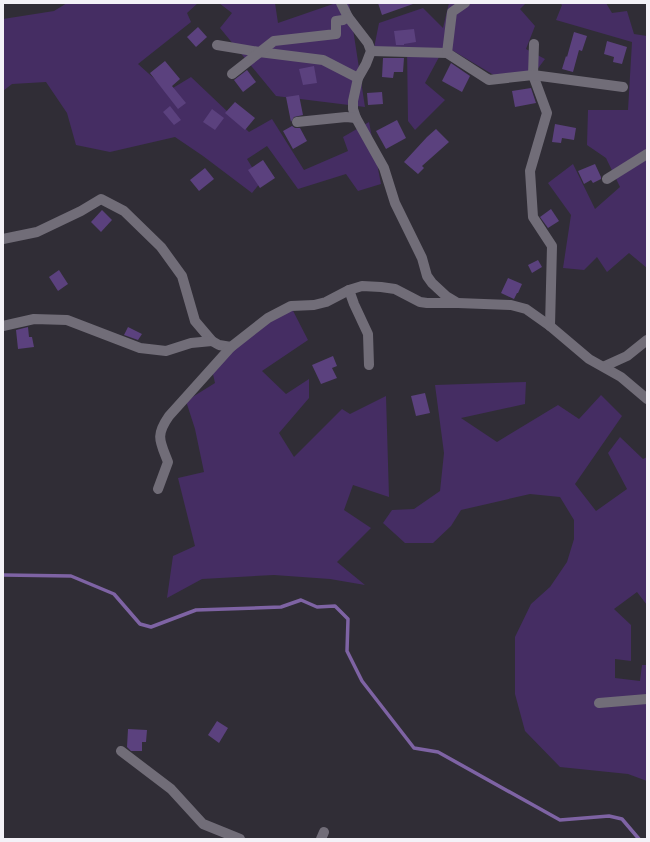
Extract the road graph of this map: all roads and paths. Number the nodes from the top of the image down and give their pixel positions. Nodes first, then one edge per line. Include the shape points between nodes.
1 (341, 3) edge
2 (465, 3) edge
3 (348, 17) junction
4 (217, 44) dead end
5 (534, 44) dead end
6 (371, 51) junction
7 (259, 52) junction
8 (447, 53) junction
9 (232, 74) dead end
10 (533, 75) junction
11 (358, 78) junction
12 (623, 87) dead end
13 (356, 118) junction
14 (297, 122) dead end
15 (647, 154) edge
16 (607, 179) dead end
17 (3, 239) edge
18 (349, 290) junction
19 (458, 303) junction
20 (3, 326) edge
21 (550, 326) junction
22 (647, 340) edge
23 (212, 341) junction
24 (231, 347) junction
25 (369, 365) dead end
26 (605, 366) junction
27 (647, 399) edge
28 (158, 489) dead end
29 (647, 699) edge
30 (599, 703) dead end
31 (122, 751) dead end
32 (240, 839) edge

1 - 3 street
2 - 8 street via 452,12
3 - 6 street
3 - 7 street via 336,21 336,34 274,41
4 - 7 street
5 - 10 street
6 - 8 street
6 - 11 street
7 - 9 street
7 - 11 street via 323,60
8 - 10 street via 489,80
10 - 12 street
10 - 21 street via 547,113 530,171 533,217 552,246
11 - 13 street via 353,101
13 - 14 street
13 - 19 street via 384,168 395,203 422,258 427,276 446,296
15 - 16 street
17 - 23 street via 37,232 101,199 111,203 124,211 161,247 182,276 195,321
18 - 19 street via 362,286 381,287 395,289 420,302
18 - 24 street via 326,302 291,306 268,318
18 - 25 street via 368,334
19 - 21 street via 512,306 526,310
20 - 23 street via 34,319 66,320 140,348 166,351 191,343
21 - 26 street via 589,359
22 - 26 street via 627,356
23 - 24 street
24 - 28 street via 163,425 159,439 168,462
26 - 27 street
29 - 30 street
31 - 32 street via 171,789 203,824

